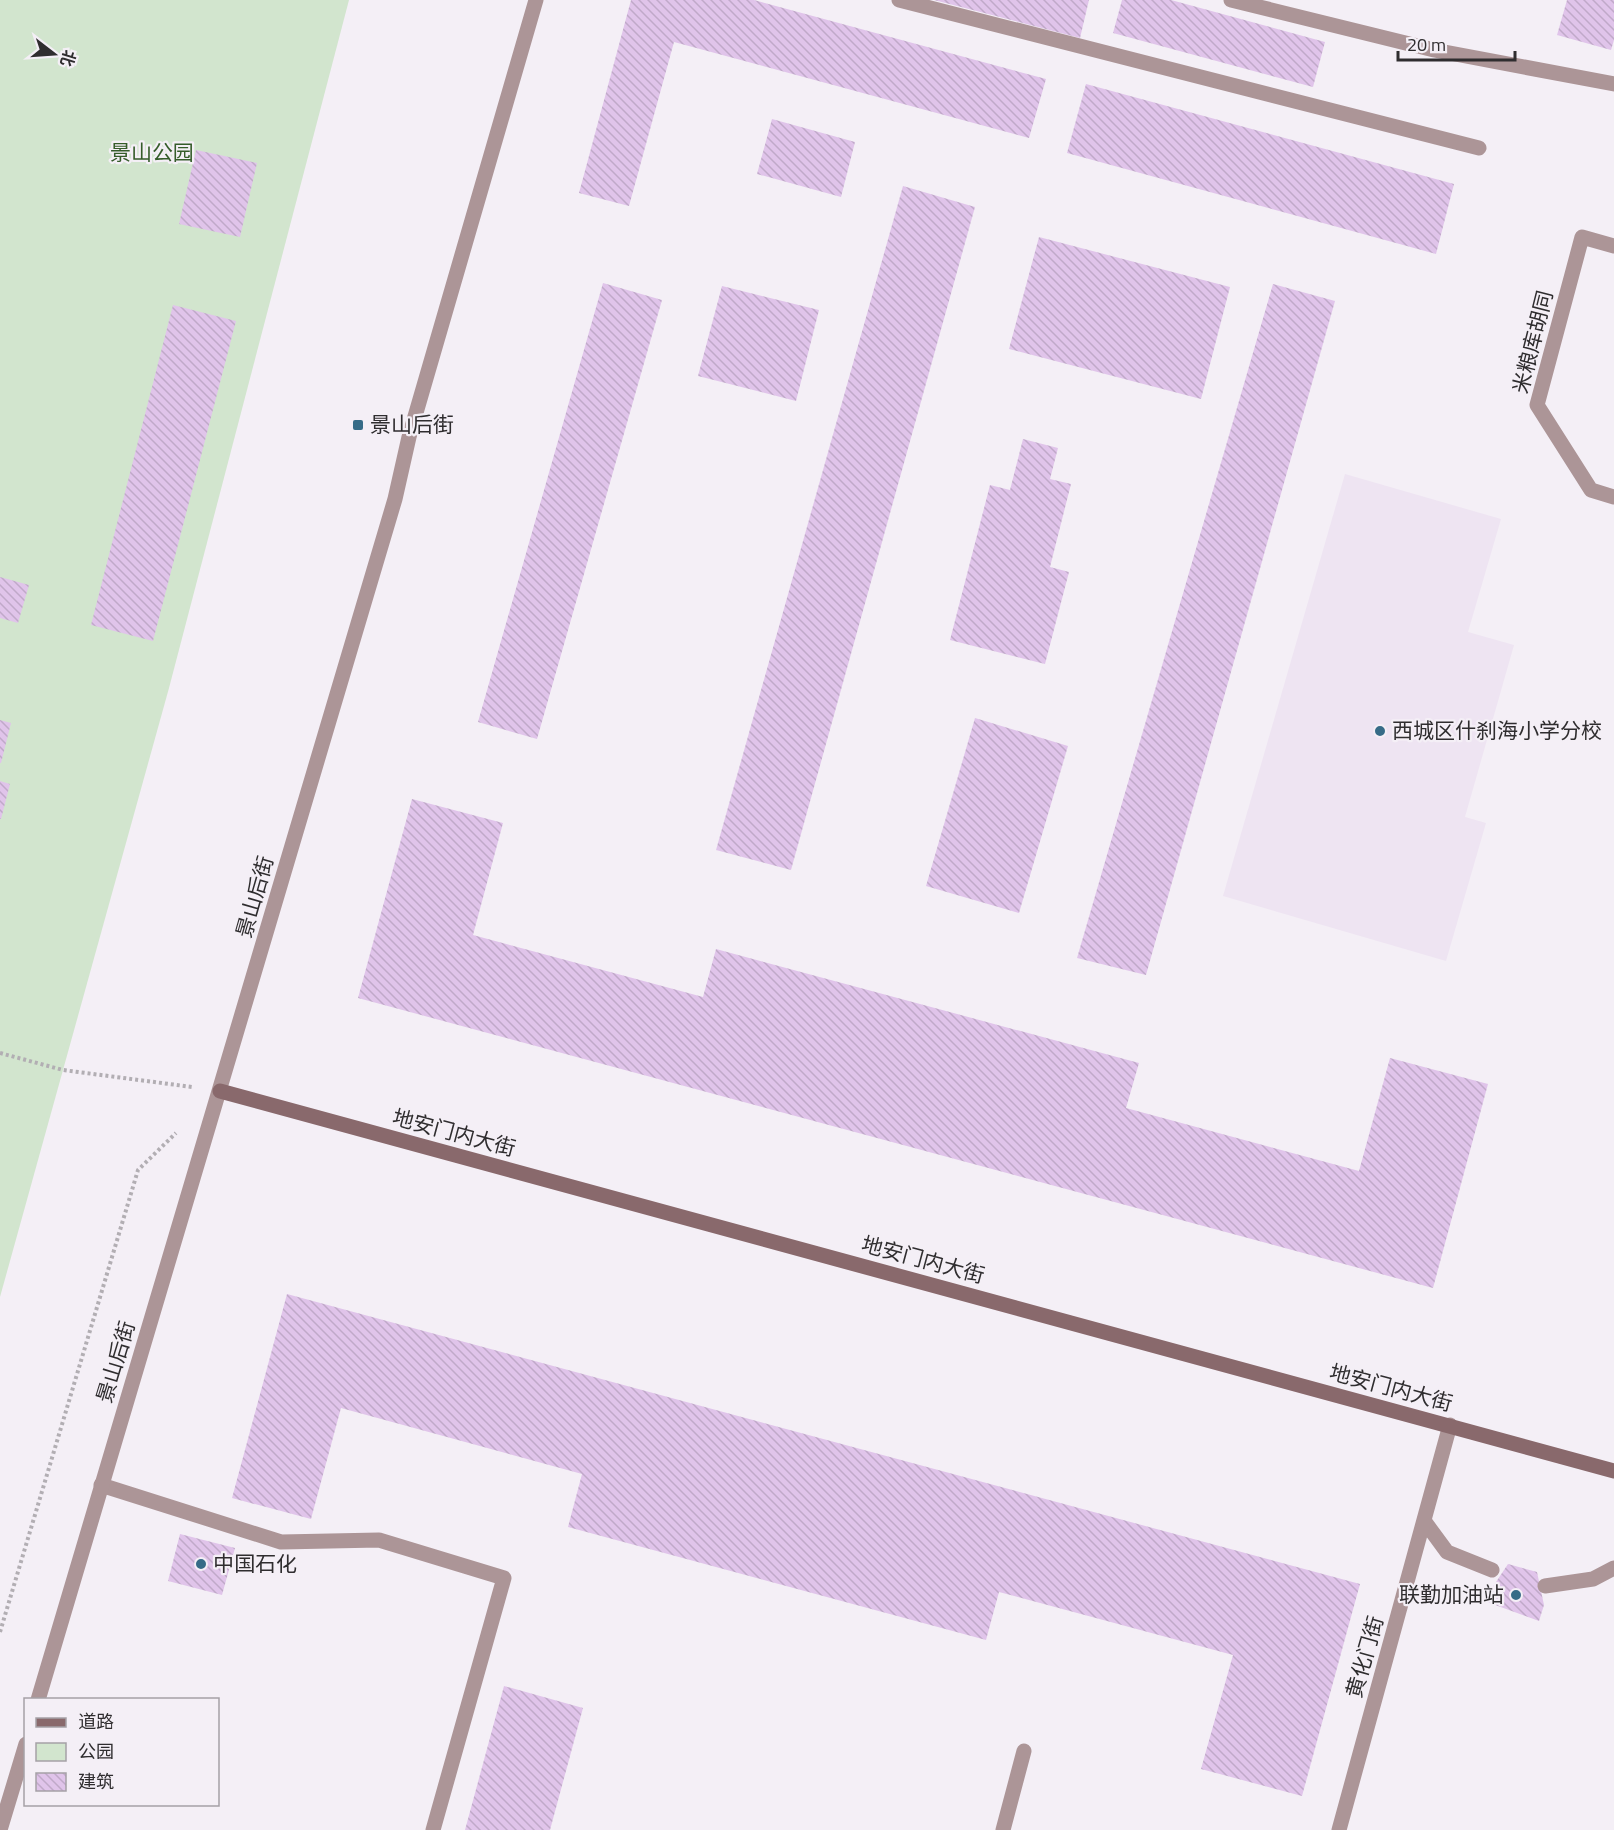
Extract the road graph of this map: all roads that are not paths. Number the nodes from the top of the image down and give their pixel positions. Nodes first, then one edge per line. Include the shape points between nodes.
1 (536, 0) edge
2 (899, 0) edge
3 (1231, 0) edge
4 (1614, 84) edge
5 (1479, 148) dead end
6 (1614, 246) edge
7 (1614, 497) edge
8 (220, 1091) junction
9 (1450, 1425) junction
10 (1614, 1471) edge
11 (101, 1485) junction
12 (1425, 1522) junction
13 (1614, 1568) edge
14 (1492, 1570) dead end
15 (1545, 1586) dead end
16 (39, 1698) edge
17 (24, 1751) edge
18 (1024, 1751) dead end
19 (0, 1830) edge
20 (433, 1830) edge
21 (1003, 1830) edge
22 (1339, 1830) edge

1 - 8 street, 景山后街
2 - 5 street
3 - 4 street via 1434,50
6 - 7 street, 米粮库胡同 via 1582,237 1537,405 1591,490
8 - 9 main road, 地安门内大街
8 - 11 street, 景山后街
9 - 10 main road, 地安门内大街
9 - 12 street, 黄化门街
11 - 16 street, 景山后街
11 - 20 street via 281,1542 379,1540 504,1578
12 - 14 street via 1447,1552
12 - 22 street, 黄化门街
13 - 15 street via 1593,1579
17 - 19 street
18 - 21 street

